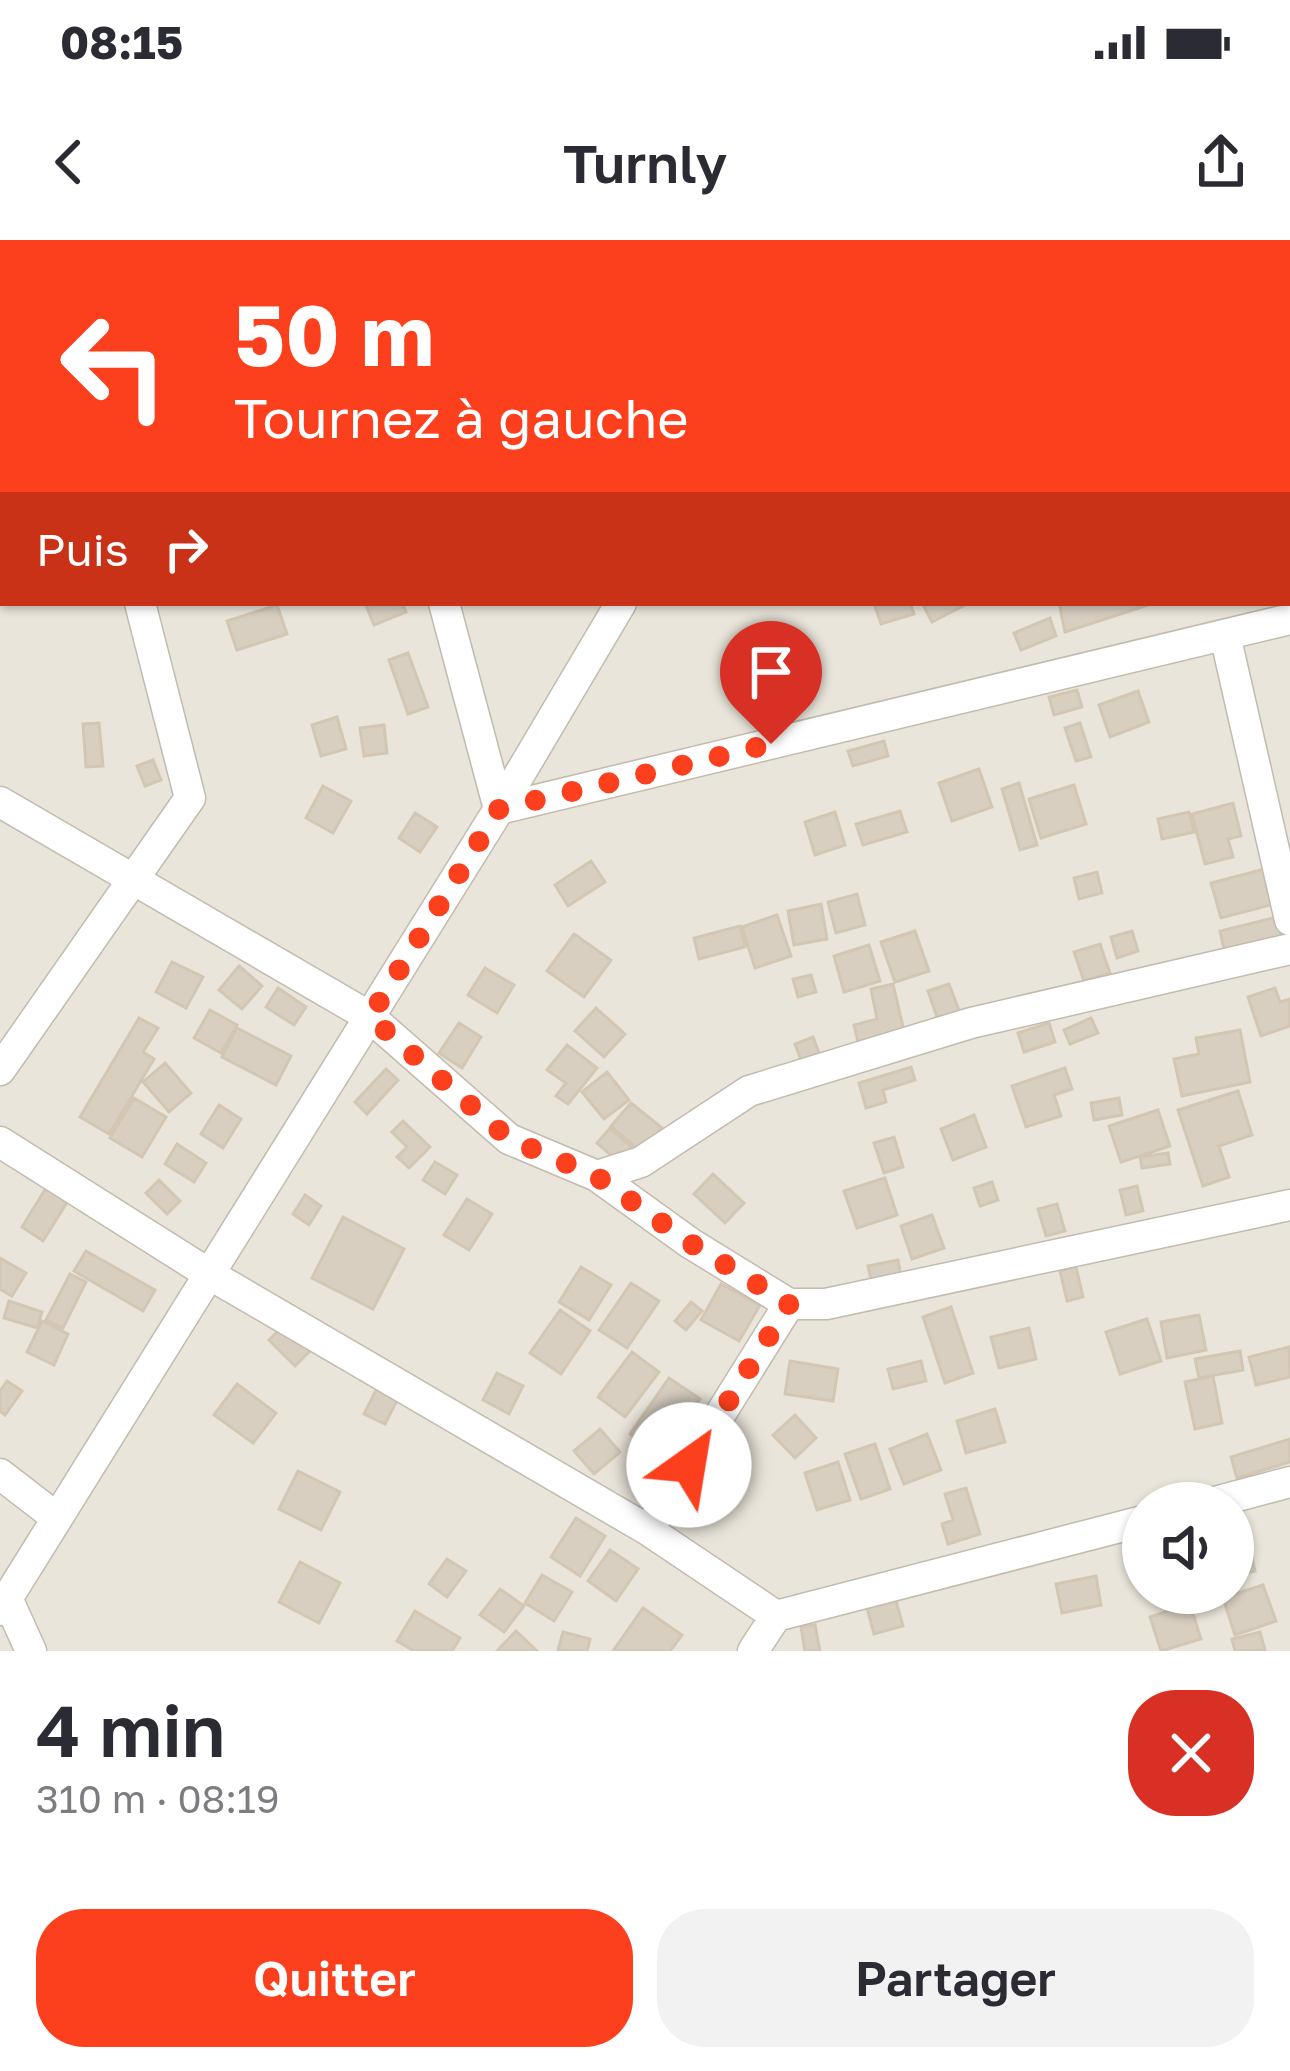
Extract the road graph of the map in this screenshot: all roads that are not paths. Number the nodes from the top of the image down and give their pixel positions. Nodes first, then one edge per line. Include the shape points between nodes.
1 (141, 606) edge
2 (445, 606) edge
3 (619, 606) edge
4 (1290, 619) edge
5 (1225, 635) junction
6 (0, 802) edge
7 (499, 809) junction
8 (134, 879) junction
9 (1290, 920) edge
10 (1290, 949) edge
11 (370, 1017) junction
12 (0, 1070) edge
13 (0, 1142) edge
14 (596, 1176) junction
15 (1290, 1205) edge
16 (209, 1274) junction
17 (789, 1304) junction
18 (0, 1474) edge
19 (1290, 1482) edge
20 (1254, 1492) edge
21 (57, 1518) junction
22 (1122, 1526) edge
23 (648, 1530) junction
24 (4, 1604) edge
25 (776, 1616) junction
26 (31, 1651) edge
27 (753, 1651) edge

1 - 8 street via 190,798
2 - 7 street
3 - 7 street
4 - 5 street
5 - 7 street
5 - 9 street
6 - 8 street
7 - 11 street
8 - 11 street
8 - 12 street
10 - 14 street via 971,1023 749,1091 640,1162
11 - 14 street via 509,1139
11 - 16 street
13 - 16 street
14 - 17 street
15 - 17 street via 826,1304
16 - 21 street
16 - 23 street
17 - 23 street
18 - 21 street
19 - 20 street
21 - 24 street
22 - 25 street
23 - 25 street
24 - 26 street
25 - 27 street

